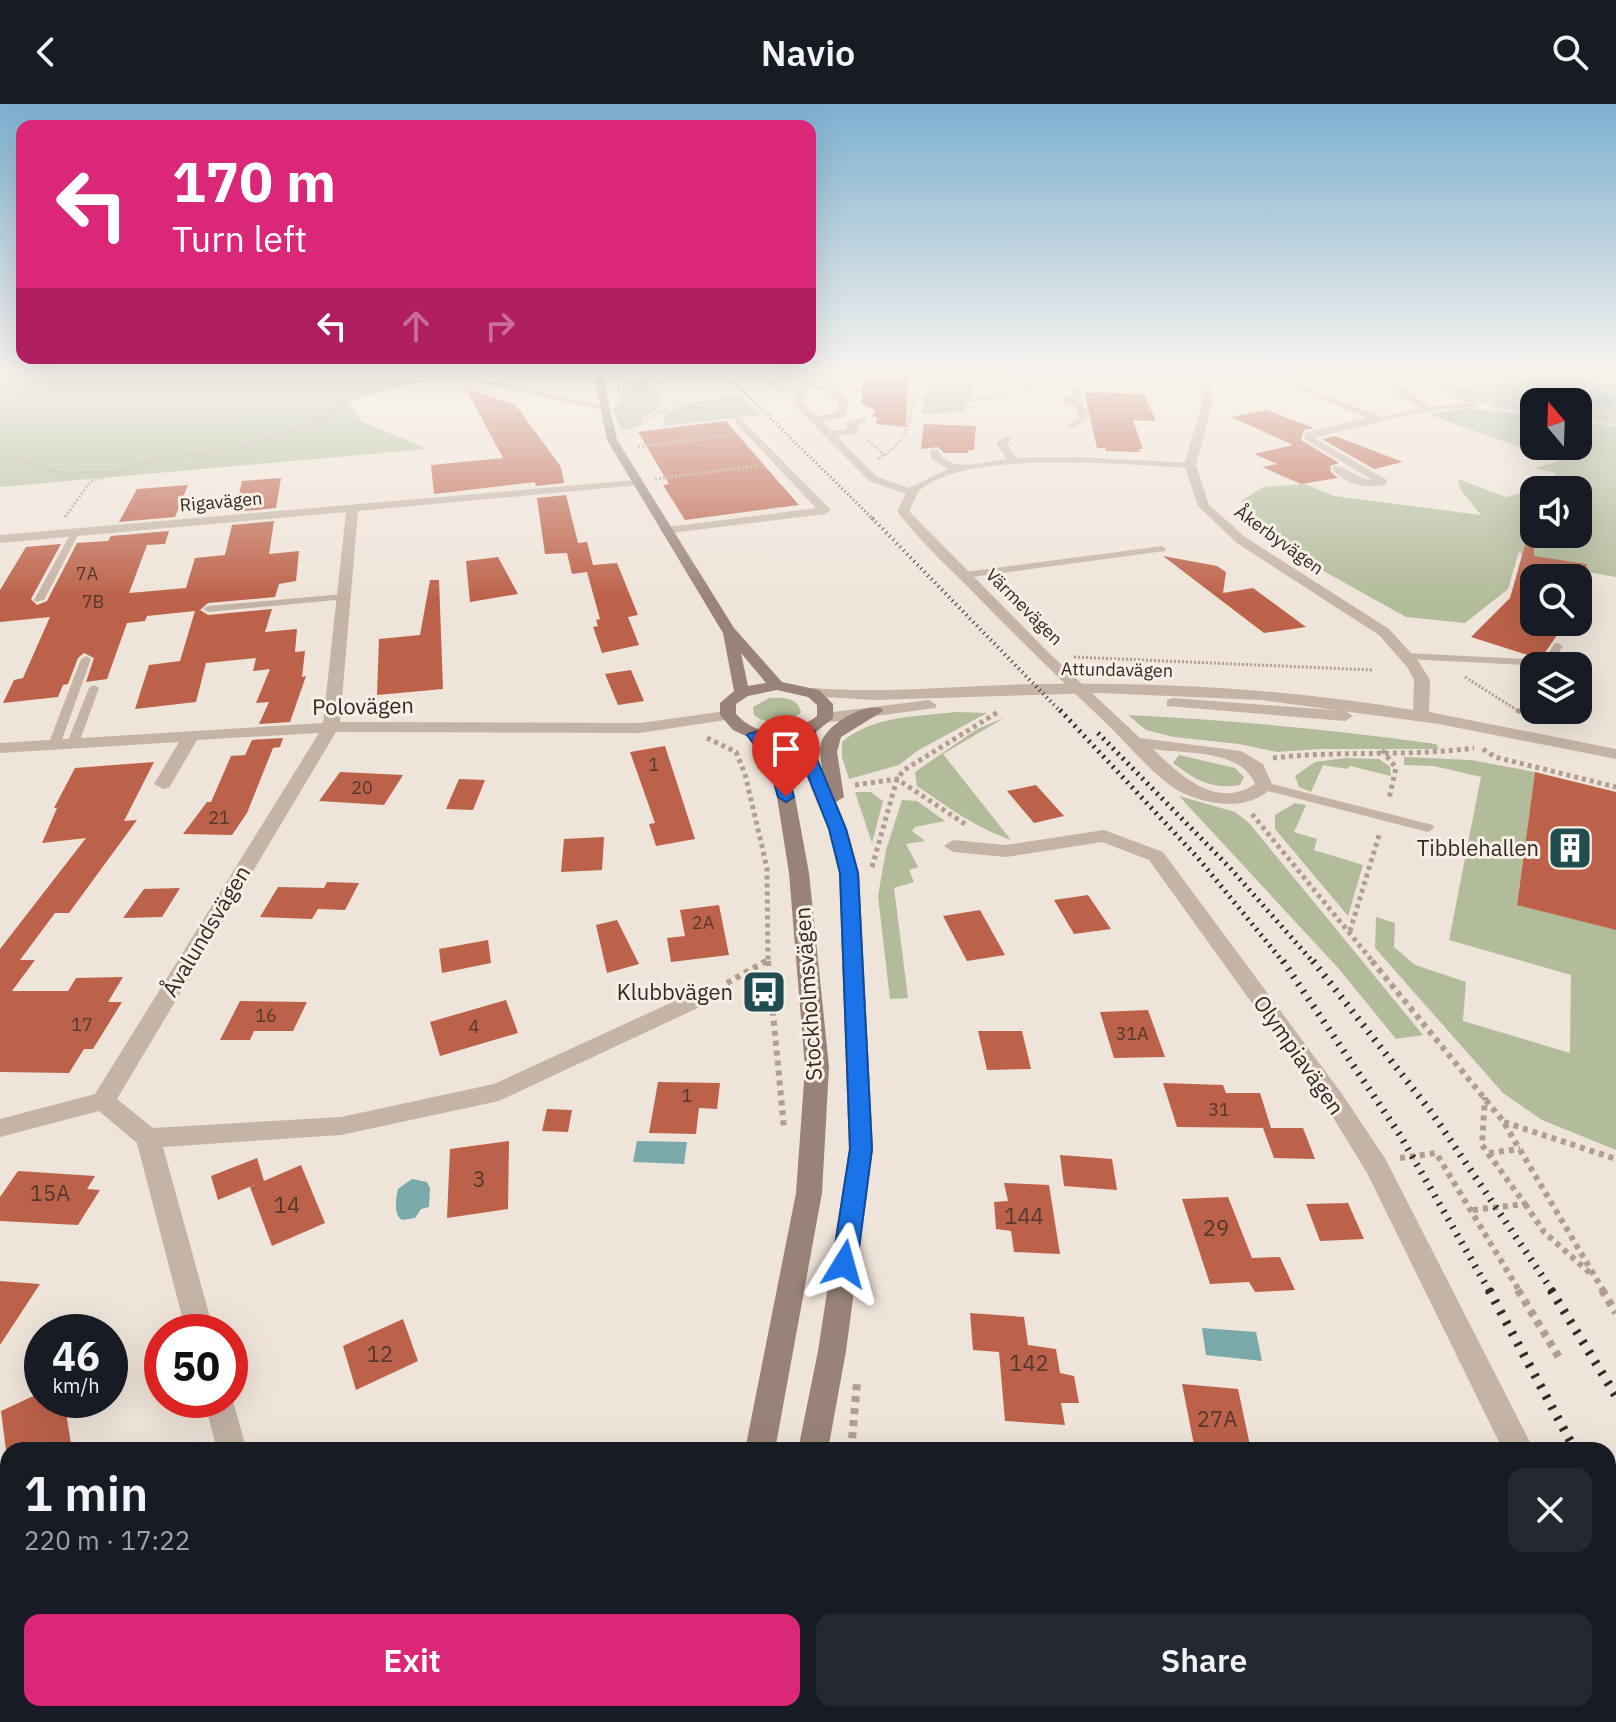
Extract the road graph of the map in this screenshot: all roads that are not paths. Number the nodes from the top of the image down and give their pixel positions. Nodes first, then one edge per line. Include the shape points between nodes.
1 (617, 449) edge
2 (763, 449) edge
3 (843, 449) edge
4 (1005, 449) edge
5 (1195, 449) edge
6 (1325, 449) edge
7 (934, 452) dead end
8 (1014, 462) junction
9 (1190, 465) junction
10 (954, 468) junction
11 (1337, 468) dead end
12 (636, 483) junction
13 (908, 491) junction
14 (352, 509) junction
15 (76, 531) junction
16 (667, 531) junction
17 (0, 539) edge
18 (1162, 549) dead end
19 (965, 575) junction
20 (343, 597) junction
21 (39, 600) dead end
22 (208, 609) dead end
23 (728, 630) junction
24 (1558, 646) dead end
25 (1406, 656) junction
26 (86, 659) dead end
27 (777, 685) junction
28 (94, 688) dead end
29 (742, 692) junction
30 (813, 693) junction
31 (1148, 695) junction
32 (875, 711) junction
33 (1421, 714) junction
34 (726, 716) junction
35 (825, 718) junction
36 (331, 727) junction
37 (808, 731) junction
38 (755, 735) junction
39 (191, 736) junction
40 (1135, 742) junction
41 (73, 743) junction
42 (54, 745) junction
43 (0, 748) edge
44 (1616, 754) edge
45 (163, 784) dead end
46 (1264, 786) junction
47 (1428, 828) dead end
48 (838, 829) junction
49 (953, 846) dead end
50 (709, 994) road end
51 (103, 1101) junction
52 (0, 1128) edge
53 (148, 1138) junction
54 (195, 1314) edge
55 (224, 1418) edge
56 (230, 1442) edge
57 (762, 1442) edge
58 (815, 1442) edge
59 (1515, 1442) edge

1 - 12 main road
2 - 16 street via 825,510
3 - 13 street via 873,479
4 - 8 street
5 - 9 street
6 - 11 street via 1383,482 1352,480
7 - 10 street
8 - 9 street
8 - 10 street
9 - 25 street, Åkerbyvägen via 1204,506 1241,540 1384,632
10 - 13 street
12 - 14 street, Rigavägen
12 - 16 main road
13 - 19 street, Värmevägen via 903,511
14 - 15 street, Rigavägen
14 - 20 street, Åvalundsvägen
15 - 17 street, Rigavägen
15 - 21 lane
16 - 23 main road
18 - 19 lane
19 - 40 street, Värmevägen
20 - 22 lane
20 - 36 street, Åvalundsvägen
23 - 27 main road
23 - 29 main road
24 - 25 lane via 1547,663
25 - 33 street, Åkerbyvägen via 1422,680
26 - 42 lane
27 - 29 main road
27 - 30 main road
28 - 41 lane
29 - 34 main road via 726,707
30 - 31 street, Attundavägen via 1002,689
30 - 35 main road via 825,704
31 - 32 street, Attundavägen
31 - 33 street, Attundavägen via 1345,716
32 - 35 street, Attundavägen
32 - 48 main road via 841,727 827,743
33 - 44 street, Attundavägen
34 - 36 street, Polovägen via 640,728
34 - 38 main road
35 - 37 main road
36 - 39 street, Polovägen
36 - 51 street, Åvalundsvägen
37 - 38 main road
37 - 48 main road, Stockholmsvägen via 809,759
38 - 57 main road, Stockholmsvägen via 777,763 786,797 799,873 817,1067 809,1193
39 - 41 street, Polovägen
39 - 45 street
40 - 46 street via 1235,755 1257,768
40 - 46 street, Värmevägen via 1181,785 1204,795 1238,799
41 - 42 street, Polovägen
42 - 43 street, Polovägen
46 - 47 lane
48 - 58 main road, Stockholmsvägen via 849,873 861,1149
49 - 59 street, Olympiavägen via 1006,851 1104,836 1156,856 1377,1167
50 - 53 street via 499,1092 341,1126
51 - 52 street
51 - 53 street
53 - 54 street
55 - 56 street

